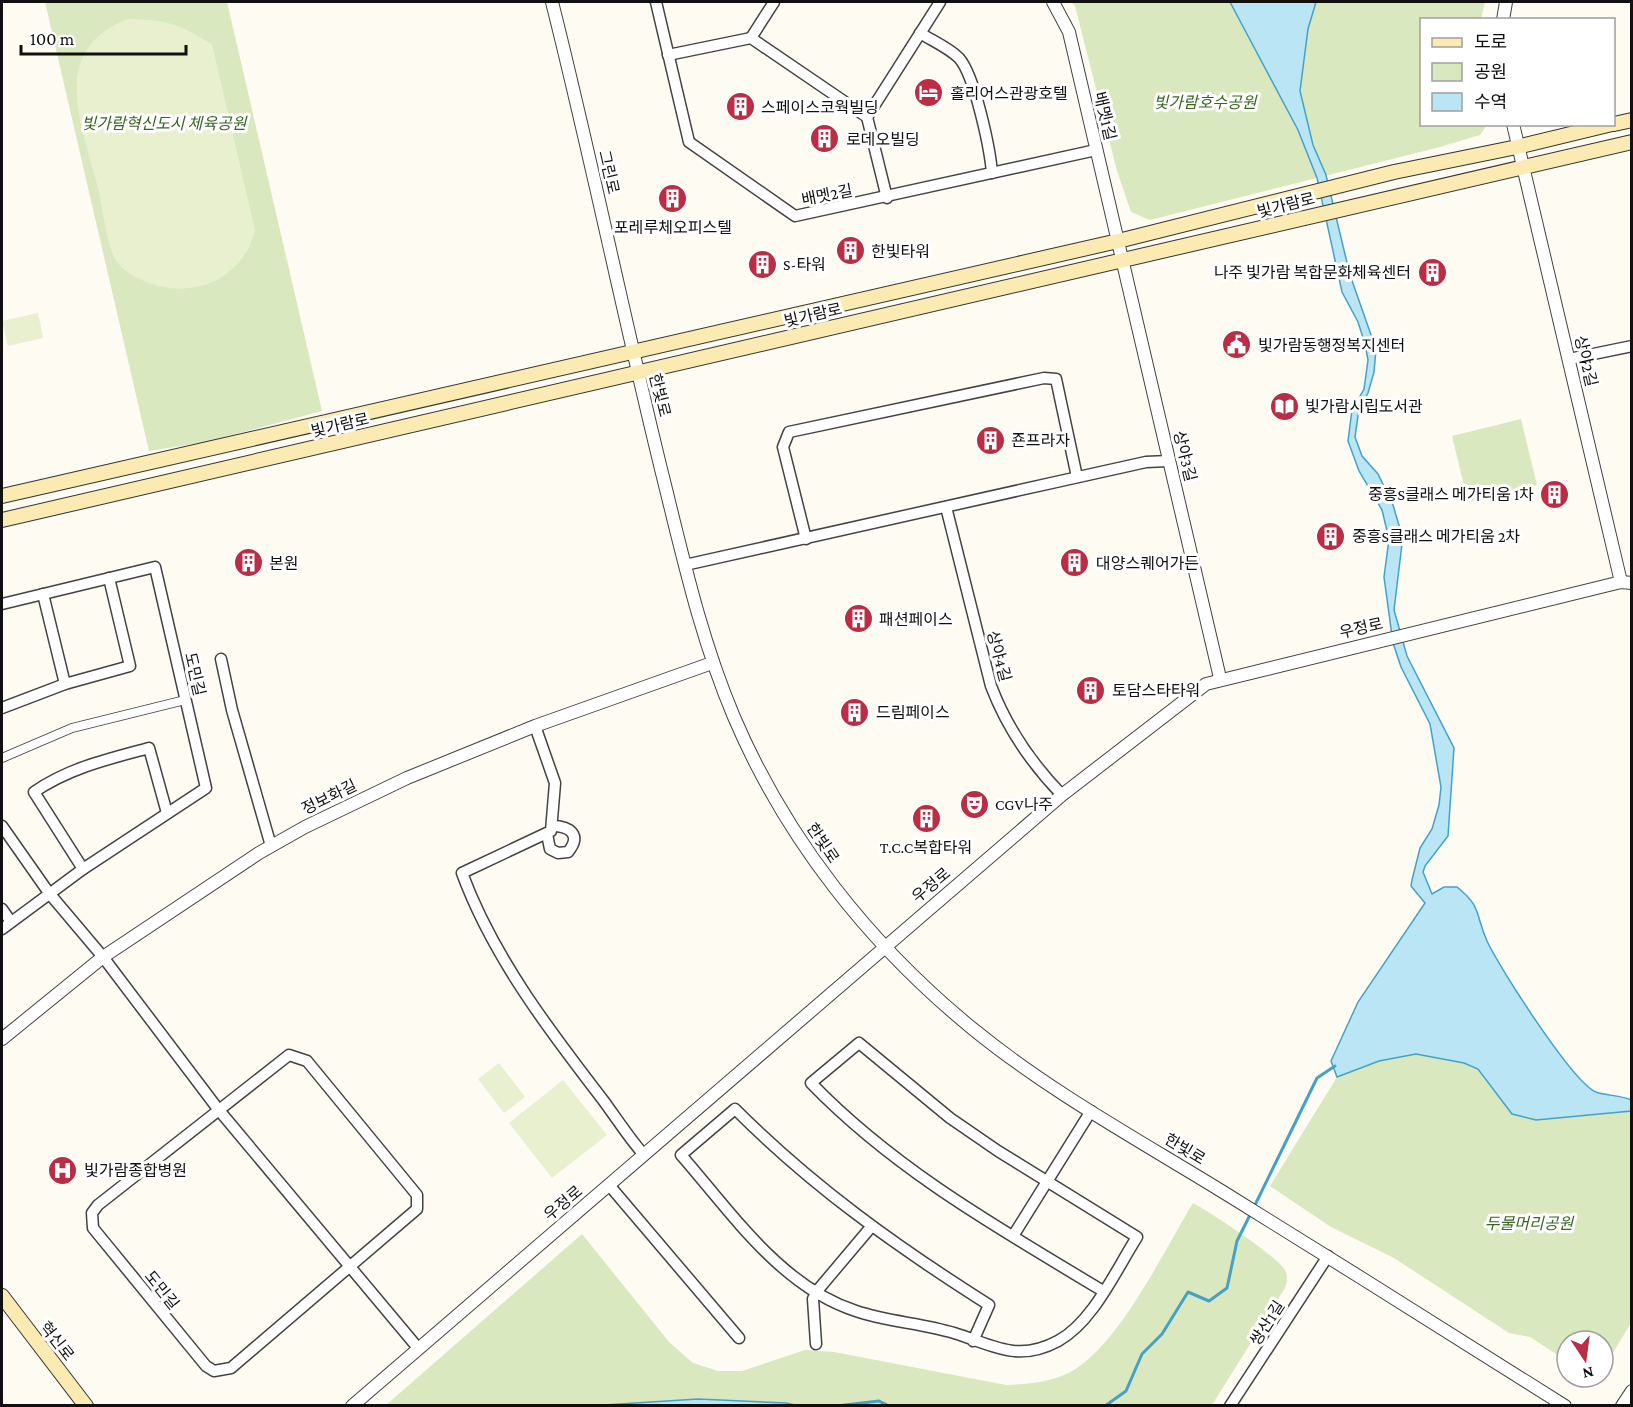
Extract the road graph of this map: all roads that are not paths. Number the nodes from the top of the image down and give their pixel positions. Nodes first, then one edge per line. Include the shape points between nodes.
1 (552, 2) edge
2 (656, 2) edge
3 (774, 2) edge
4 (940, 2) edge
5 (1053, 2) edge
6 (1506, 2) edge
7 (1503, 18) edge
8 (920, 33) junction
9 (751, 38) junction
10 (668, 55) junction
11 (867, 117) junction
12 (1632, 120) edge
13 (1615, 124) edge
14 (1513, 126) edge
15 (1605, 126) edge
16 (1632, 142) edge
17 (1517, 147) junction
18 (1096, 150) junction
19 (1522, 167) junction
20 (992, 174) junction
21 (886, 198) junction
22 (1118, 241) junction
23 (1122, 260) junction
24 (1632, 346) edge
25 (631, 350) junction
26 (1569, 359) junction
27 (637, 374) junction
28 (1168, 461) junction
29 (1077, 477) junction
30 (2, 496) edge
31 (946, 507) junction
32 (2, 520) edge
33 (806, 539) junction
34 (684, 565) junction
35 (109, 578) junction
36 (1626, 583) edge
37 (43, 594) junction
38 (2, 604) edge
39 (222, 659) dead end
40 (712, 663) junction
41 (1220, 678) junction
42 (65, 684) junction
43 (186, 700) junction
44 (2, 708) edge
45 (535, 726) junction
46 (2, 758) edge
47 (1062, 795) junction
48 (167, 813) junction
49 (2, 826) edge
50 (271, 846) junction
51 (83, 868) junction
52 (49, 893) junction
53 (2, 909) edge
54 (6, 926) edge
55 (885, 945) junction
56 (103, 957) junction
57 (2, 1039) edge
58 (218, 1109) junction
59 (1091, 1111) junction
60 (644, 1155) junction
61 (1047, 1182) junction
62 (609, 1185) junction
63 (871, 1227) junction
64 (1013, 1236) junction
65 (1328, 1256) junction
66 (351, 1267) junction
67 (817, 1291) junction
68 (1103, 1291) junction
69 (2, 1296) edge
70 (739, 1338) dead end
71 (974, 1341) junction
72 (816, 1344) dead end
73 (418, 1348) junction
74 (1632, 1391) edge
75 (86, 1406) edge
76 (352, 1406) edge
77 (1230, 1406) edge
78 (1565, 1406) edge
79 (1622, 1406) edge

1 - 25 street, 그린로
2 - 10 street, 배멧2길
3 - 9 street
4 - 8 street
5 - 18 street, 배멧1길 via 1069,32
6 - 7 street
8 - 11 street
8 - 20 street via 953,53 965,67 990,153
9 - 10 street
9 - 11 street
10 - 21 street, 배멧2길 via 689,142 795,216
11 - 21 street
12 - 13 main road, 빛가람로
14 - 17 street, 상야2길
15 - 17 main road, 빛가람로
16 - 19 main road, 빛가람로
17 - 19 street, 상야2길
17 - 22 main road, 빛가람로
18 - 20 street, 배멧2길
18 - 22 street, 배멧1길
19 - 23 main road, 빛가람로
19 - 26 street, 상야2길
20 - 21 street, 배멧2길
22 - 23 street, 상야3길
22 - 25 main road, 빛가람로
23 - 27 main road, 빛가람로
23 - 28 street, 상야3길
24 - 26 street
25 - 27 street, 한빛로
25 - 30 main road, 빛가람로
26 - 36 street, 상야2길
27 - 32 main road, 빛가람로
27 - 34 street, 한빛로
28 - 29 street
28 - 41 street, 상야3길
29 - 31 street
29 - 33 street via 1056,380 1044,378 789,432 783,447
31 - 33 street
31 - 47 street, 상야4길 via 1000,712 1021,746
33 - 34 street
34 - 40 street, 한빛로
35 - 37 street, 도민길
35 - 42 street via 130,666
35 - 43 street, 도민길 via 155,567
36 - 41 street, 우정로
37 - 38 street, 도민길
37 - 42 street
39 - 50 street via 232,710
40 - 45 street, 정보화길
40 - 55 street, 한빛로 via 758,769 798,838 836,891
41 - 47 street, 우정로 via 1182,700
42 - 44 street
43 - 46 street via 72,728
43 - 48 street, 도민길 via 206,788
45 - 50 street, 정보화길 via 407,778
45 - 60 street via 555,783 549,830 462,873 498,950 538,1012 569,1059
47 - 55 street, 우정로
48 - 51 street, 도민길
48 - 51 street via 149,748 56,777 34,792
49 - 52 street
50 - 56 street, 정보화길
51 - 52 street, 도민길
52 - 54 street, 도민길
52 - 56 street
53 - 54 street, 도민길
55 - 59 street, 한빛로 via 975,1031
55 - 60 street, 우정로
56 - 57 street, 정보화길
56 - 58 street
58 - 66 street
58 - 66 street, 도민길 via 282,1057 295,1055 307,1061 417,1195 417,1209
58 - 66 street, 도민길 via 98,1205 91,1221 206,1366 214,1371 231,1368
59 - 61 street
59 - 65 street, 한빛로
60 - 62 street, 우정로
61 - 64 street
61 - 64 street via 950,1118 859,1042 811,1083 897,1159
61 - 68 street via 1137,1237
62 - 70 street
62 - 73 street, 우정로
63 - 67 street
63 - 67 street via 801,1172 735,1108 681,1155 770,1256
63 - 71 street via 989,1305
64 - 68 street
65 - 77 street, 쌍산1길
65 - 78 street
66 - 73 street
67 - 71 street via 856,1312
67 - 72 street via 813,1299
68 - 71 street via 1080,1326 1058,1342 1015,1352
69 - 75 main road, 혁신로
73 - 76 street, 우정로
74 - 79 street

